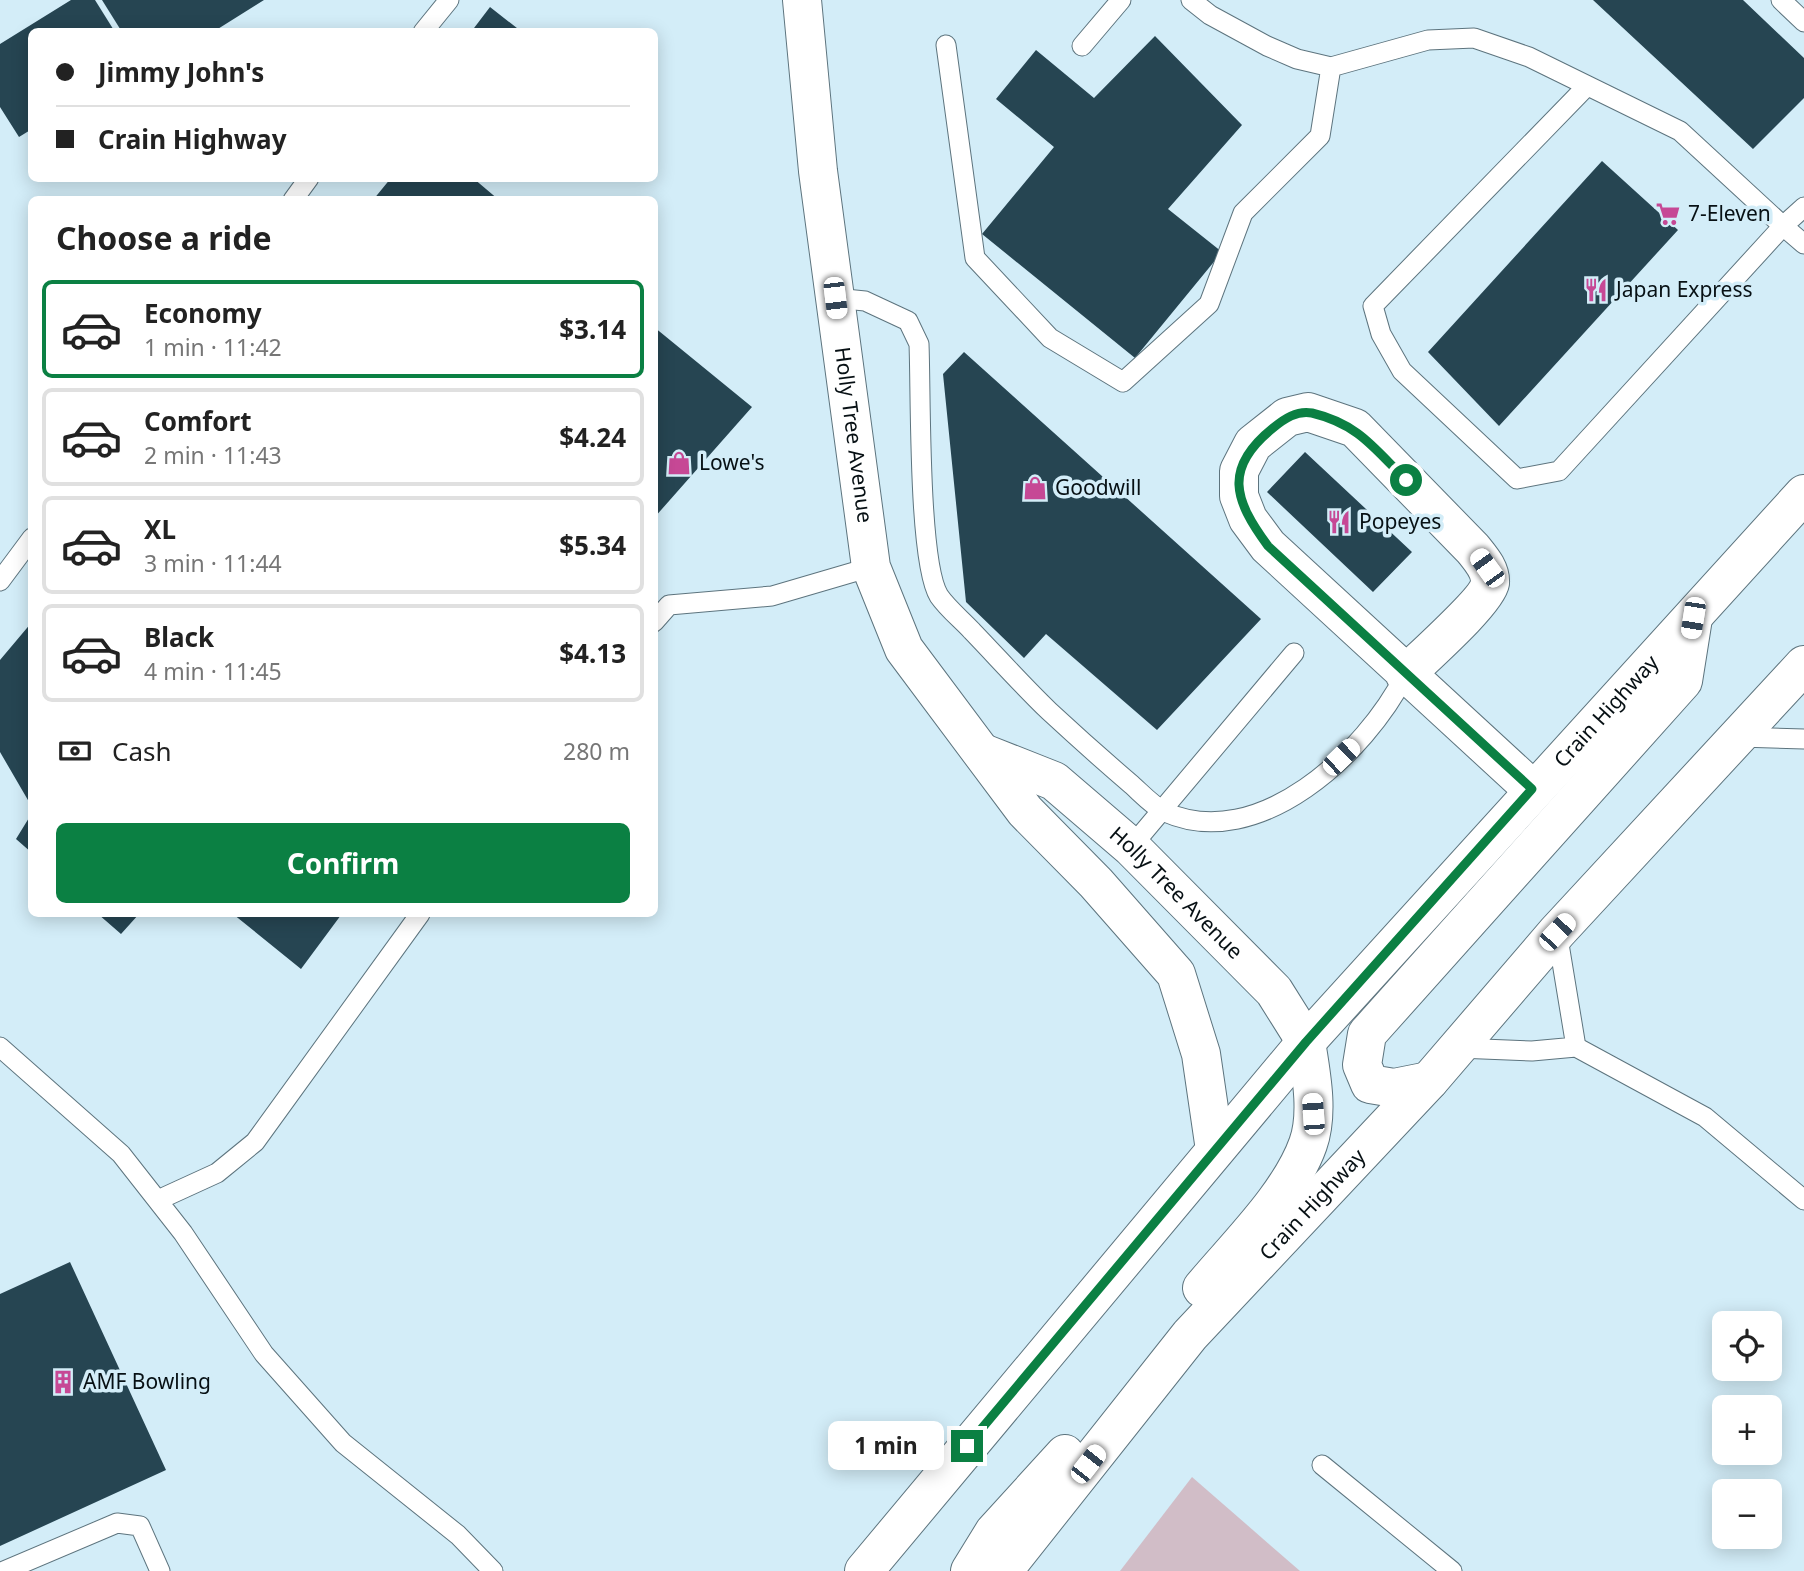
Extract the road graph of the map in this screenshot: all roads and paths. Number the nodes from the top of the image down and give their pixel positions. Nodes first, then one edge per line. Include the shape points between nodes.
1 (449, 0) edge
2 (802, 0) edge
3 (1121, 0) edge
4 (1191, 0) edge
5 (1781, 0) edge
6 (1804, 22) edge
7 (426, 28) edge
8 (946, 45) dead end
9 (1082, 47) dead end
10 (1331, 66) junction
11 (1587, 86) junction
12 (1804, 207) edge
13 (1783, 226) junction
14 (1804, 244) edge
15 (835, 298) junction
16 (1804, 494) edge
17 (28, 543) edge
18 (871, 568) junction
19 (0, 581) edge
20 (658, 617) edge
21 (1693, 618) junction
22 (1294, 653) dead end
23 (1804, 665) edge
24 (1405, 675) junction
25 (1738, 737) junction
26 (1804, 739) edge
27 (983, 752) junction
28 (1532, 789) junction
29 (1162, 810) junction
30 (1131, 847) junction
31 (418, 917) edge
32 (1557, 932) junction
33 (1306, 1042) junction
34 (1576, 1047) junction
35 (1458, 1048) junction
36 (3, 1053) edge
37 (1429, 1081) junction
38 (1215, 1150) junction
39 (158, 1200) junction
40 (1804, 1200) edge
41 (1322, 1465) dead end
42 (4, 1571) edge
43 (160, 1571) edge
44 (494, 1571) edge
45 (864, 1571) edge
46 (970, 1571) edge
47 (1003, 1571) edge
48 (1452, 1571) edge

1 - 7 lane
2 - 15 main road, Holly Tree Avenue
3 - 9 lane
4 - 10 lane via 1267,46
5 - 6 lane
8 - 10 lane via 975,258 1050,338 1123,382 1209,304 1243,213 1320,136
10 - 11 lane via 1428,40 1474,38 1528,57
11 - 13 lane via 1680,131
11 - 13 lane via 1373,306 1381,334 1402,371 1517,479 1559,471
12 - 13 lane
13 - 14 lane
15 - 18 main road, Holly Tree Avenue
15 - 29 lane via 865,300 908,321 919,344 926,538 939,595 1031,693
16 - 21 main road, Crain Highway
17 - 19 lane
18 - 20 lane via 772,596 669,605
18 - 27 main road, Holly Tree Avenue via 904,649
21 - 28 main road, Crain Highway
21 - 37 main road via 1683,681 1367,1034 1362,1066 1370,1084 1394,1088
22 - 29 lane
23 - 25 main road, Crain Highway
24 - 24 main road via 1268,546 1248,519 1239,496 1239,471 1252,444 1287,417 1308,412 1355,428 1474,549 1487,568 1490,583 1481,599
24 - 28 main road
24 - 29 lane via 1389,705 1359,740 1319,781 1278,806 1205,822
25 - 26 lane
25 - 32 main road, Crain Highway
27 - 30 main road, Holly Tree Avenue via 1054,781
27 - 38 main road, Holly Tree Avenue via 1025,811 1176,974 1201,1054
28 - 33 main road, Crain Highway
29 - 30 lane
30 - 33 main road, Holly Tree Avenue via 1274,991
31 - 39 lane via 255,1142 217,1173
32 - 34 lane
32 - 35 main road, Crain Highway
33 - 38 main road, Crain Highway
33 - 46 main road via 1313,1114 1308,1144 1288,1183 1077,1441 994,1532
34 - 35 lane via 1532,1051
34 - 40 lane via 1705,1117
35 - 37 main road, Crain Highway
36 - 39 lane via 121,1154
37 - 47 main road, Crain Highway via 1190,1335
38 - 45 main road, Crain Highway
39 - 44 lane via 264,1354 343,1443 458,1535
41 - 48 lane
42 - 43 lane via 117,1523 139,1526

